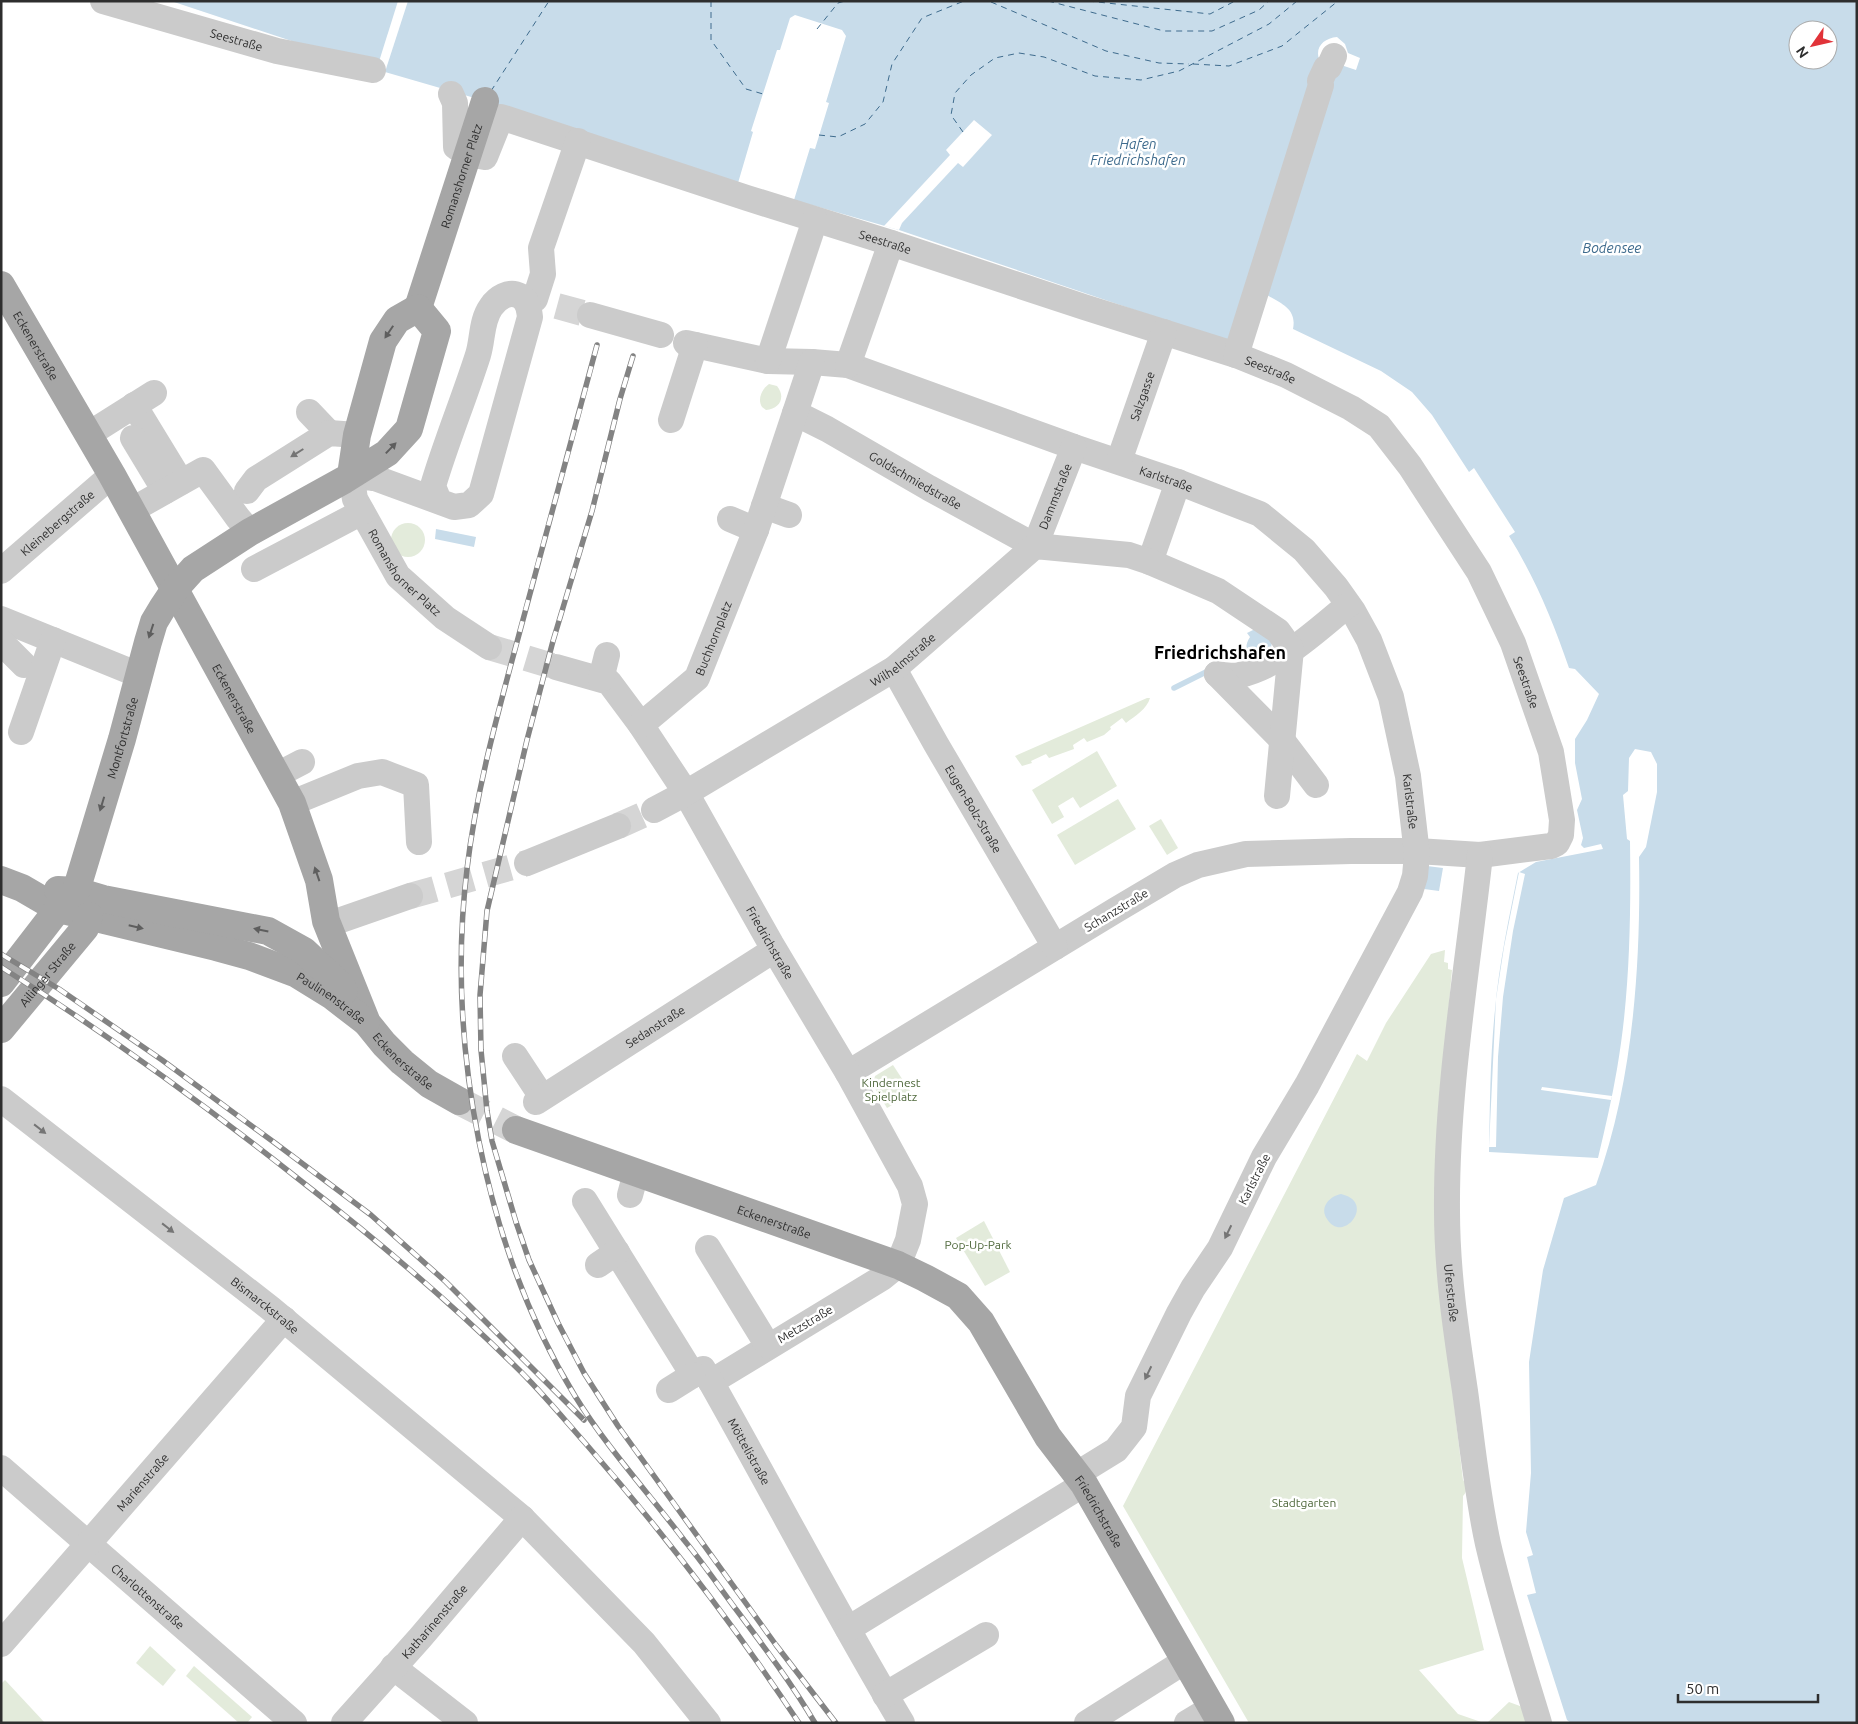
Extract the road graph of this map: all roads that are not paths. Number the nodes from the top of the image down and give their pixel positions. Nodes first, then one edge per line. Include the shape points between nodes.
1 (103, 1) edge
2 (373, 70) dead end
3 (1328, 70) dead end
4 (451, 94) dead end
5 (493, 109) joint
6 (578, 142) junction
7 (469, 154) junction
8 (815, 220) junction
9 (891, 243) junction
10 (1, 286) edge
11 (540, 302) junction
12 (418, 308) junction
13 (590, 315) tunnel mouth
14 (1164, 332) junction
15 (661, 335) dead end
16 (1236, 355) junction
17 (768, 361) junction
18 (812, 362) junction
19 (848, 365) junction
20 (309, 412) dead end
21 (795, 413) junction
22 (671, 420) dead end
23 (329, 433) junction
24 (89, 434) junction
25 (358, 435) junction
26 (1074, 447) junction
27 (1119, 461) junction
28 (439, 466) junction
29 (112, 475) junction
30 (363, 477) junction
31 (1178, 482) junction
32 (173, 487) junction
33 (247, 491) dead end
34 (439, 501) junction
35 (132, 510) junction
36 (362, 512) junction
37 (789, 516) dead end
38 (730, 518) dead end
39 (760, 518) junction
40 (250, 532) junction
41 (1035, 546) junction
42 (1150, 562) junction
43 (254, 569) dead end
44 (1, 571) edge
45 (175, 589) junction
46 (1348, 604) junction
47 (1, 619) edge
48 (53, 640) junction
49 (1, 642) edge
50 (488, 647) tunnel mouth
51 (1291, 649) junction
52 (24, 665) dead end
53 (556, 667) tunnel mouth
54 (894, 669) junction
55 (139, 675) junction
56 (641, 724) junction
57 (21, 732) dead end
58 (1282, 740) junction
59 (361, 761) dead end
60 (302, 762) dead end
61 (1316, 785) dead end
62 (285, 791) junction
63 (686, 793) junction
64 (1277, 796) dead end
65 (654, 810) tunnel mouth
66 (618, 826) tunnel mouth
67 (420, 842) dead end
68 (1417, 852) junction
69 (1480, 855) junction
70 (527, 863) tunnel mouth
71 (11, 884) edge
72 (410, 896) tunnel mouth
73 (67, 900) junction
74 (89, 916) junction
75 (333, 921) junction
76 (1055, 947) junction
77 (774, 950) junction
78 (304, 951) junction
79 (249, 956) junction
80 (1, 983) edge
81 (367, 1023) junction
82 (1, 1029) edge
83 (515, 1056) dead end
84 (848, 1073) junction
85 (1, 1099) edge
86 (459, 1101) tunnel mouth
87 (516, 1130) tunnel mouth
88 (585, 1201) dead end
89 (708, 1248) dead end
90 (898, 1265) junction
91 (969, 1308) joint
92 (277, 1314) junction
93 (672, 1329) dead end
94 (768, 1346) junction
95 (701, 1376) junction
96 (669, 1390) dead end
97 (1, 1468) edge
98 (1080, 1479) junction
99 (522, 1518) junction
100 (88, 1544) junction
101 (848, 1629) junction
102 (986, 1635) dead end
103 (1, 1644) edge
104 (1185, 1661) junction
105 (393, 1667) junction
106 (885, 1695) junction
107 (1217, 1716) edge
108 (294, 1723) edge
109 (344, 1723) edge
110 (465, 1723) edge
111 (708, 1723) edge
112 (902, 1723) edge
113 (1087, 1723) edge
114 (1187, 1723) edge
115 (1539, 1723) edge

1 - 2 street, Seestraße via 277,51
3 - 16 street
4 - 7 street via 455,103 456,147
5 - 6 street, Seestraße
5 - 7 main road, Romanshorner Platz
6 - 8 street, Seestraße
6 - 11 street via 541,248
7 - 12 main road, Romanshorner Platz
8 - 9 street, Seestraße
8 - 17 street
9 - 14 street, Seestraße
9 - 19 street
10 - 24 main road, Eckenerstraße
11 - 28 street via 514,294 502,296 491,307 485,319 479,352
11 - 34 street via 530,316 481,494 469,505 454,506
12 -> 25 main road, Romanshorner Platz via 398,320 383,341
30 -> 12 main road via 409,429 437,331
13 - 15 street via 622,330
14 - 16 street, Seestraße
14 - 27 street, Salzgasse
16 - 69 street, Seestraße via 1286,375 1379,426 1446,521 1498,608 1550,752 1562,828 1557,843 1551,846
17 - 18 street
17 - 22 street via 691,344
18 - 19 street
18 - 21 street, Buchhornplatz
19 - 26 street, Karlstraße
20 - 23 street
21 - 39 street, Buchhornplatz
21 - 41 street, Goldschmiedstraße
23 - 25 street
23 -> 33 street via 256,479
24 - 29 main road, Eckenerstraße
24 - 32 street via 136,404
25 - 30 main road, Romanshorner Platz
26 - 27 street, Karlstraße
26 - 41 street, Dammstraße
27 - 31 street, Karlstraße
28 - 30 street via 421,478 399,482
28 - 34 street via 433,486
29 - 35 main road, Eckenerstraße
29 - 44 street, Kleinebergstraße
30 - 34 street
30 - 36 street, Romanshorner Platz via 355,500
30 - 40 main road
31 - 42 street
31 - 46 street, Karlstraße via 1260,514 1304,550
32 - 35 street
32 - 40 street via 202,470
35 - 45 main road, Eckenerstraße
36 - 43 street
36 - 50 street, Romanshorner Platz via 398,576 445,618
37 - 39 street
38 - 39 street
39 - 56 street, Buchhornplatz via 697,678
40 - 45 main road via 194,569
41 - 42 street via 1129,555
41 - 54 street, Wilhelmstraße
42 - 51 street via 1218,590 1278,631
45 -> 55 main road, Montfortstraße via 154,622
45 - 62 main road, Eckenerstraße
46 - 51 street
46 - 68 street, Karlstraße via 1369,640 1391,697 1408,776
47 - 48 street
48 - 55 street
48 - 57 street
49 - 52 street
51 - 58 street
51 - 58 street via 1273,662 1240,675 1217,674
53 - 56 street, Friedrichstraße via 604,667 609,682
54 - 63 street, Wilhelmstraße
54 - 76 street, Eugen-Bolz-Straße
55 -> 73 main road, Montfortstraße via 122,739
56 - 63 street, Friedrichstraße
58 - 61 street
58 - 64 street
59 - 62 street
60 - 62 street
62 - 67 street via 382,772 416,785
75 -> 62 main road, Eckenerstraße
63 - 65 street, Wilhelmstraße
63 - 77 street, Friedrichstraße
66 - 70 street
68 - 69 street, Seestraße
68 - 76 street, Schanzstraße via 1246,854 1198,865 1168,879
68 -> 98 street, Karlstraße via 1415,876 1406,903 1307,1085 1264,1156 1220,1248 1179,1313 1138,1396 1134,1427 1116,1450
69 - 115 street, Uferstraße via 1450,1129 1448,1258 1488,1542
71 - 73 main road, Paulinenstraße
72 - 75 street
73 - 74 main road
78 -> 73 main road, Paulinenstraße via 268,931 103,899
73 - 80 main road
74 -> 79 main road, Paulinenstraße
74 - 82 main road, Ailinger Straße via 85,928
75 - 78 main road
75 - 81 main road, Eckenerstraße
76 - 84 street, Schanzstraße
77 - 83 street, Sedanstraße via 539,1099
77 - 84 street, Friedrichstraße
78 - 79 main road via 296,956
78 - 81 main road, Paulinenstraße via 339,984
79 - 81 main road, Paulinenstraße via 297,974
81 - 86 main road, Eckenerstraße via 402,1062 429,1084
84 - 90 street, Friedrichstraße via 910,1186 916,1204 908,1240
85 -> 92 street, Bismarckstraße
87 - 90 main road, Eckenerstraße via 633,1184
88 - 95 street, Möttelistraße via 608,1258
89 - 94 street
90 - 91 main road, Eckenerstraße via 945,1288
90 - 94 street, Metzstraße via 882,1278
91 - 98 main road, Friedrichstraße via 981,1322 1048,1437
92 - 99 street, Bismarckstraße
92 - 100 street, Marienstraße
93 - 95 street
94 - 95 street, Metzstraße
95 - 96 street, Metzstraße
95 - 101 street, Möttelistraße
97 - 100 street, Charlottenstraße
98 - 101 street, Karlstraße
98 - 104 main road, Friedrichstraße
99 - 105 street, Katharinenstraße
99 - 111 street, Bismarckstraße via 644,1643
100 - 103 street, Marienstraße
100 - 108 street, Charlottenstraße
101 - 106 street, Möttelistraße
102 - 106 street
104 - 107 main road, Friedrichstraße
104 - 113 street
105 - 109 street, Katharinenstraße
105 - 110 street
106 - 112 street, Möttelistraße
107 - 114 street

